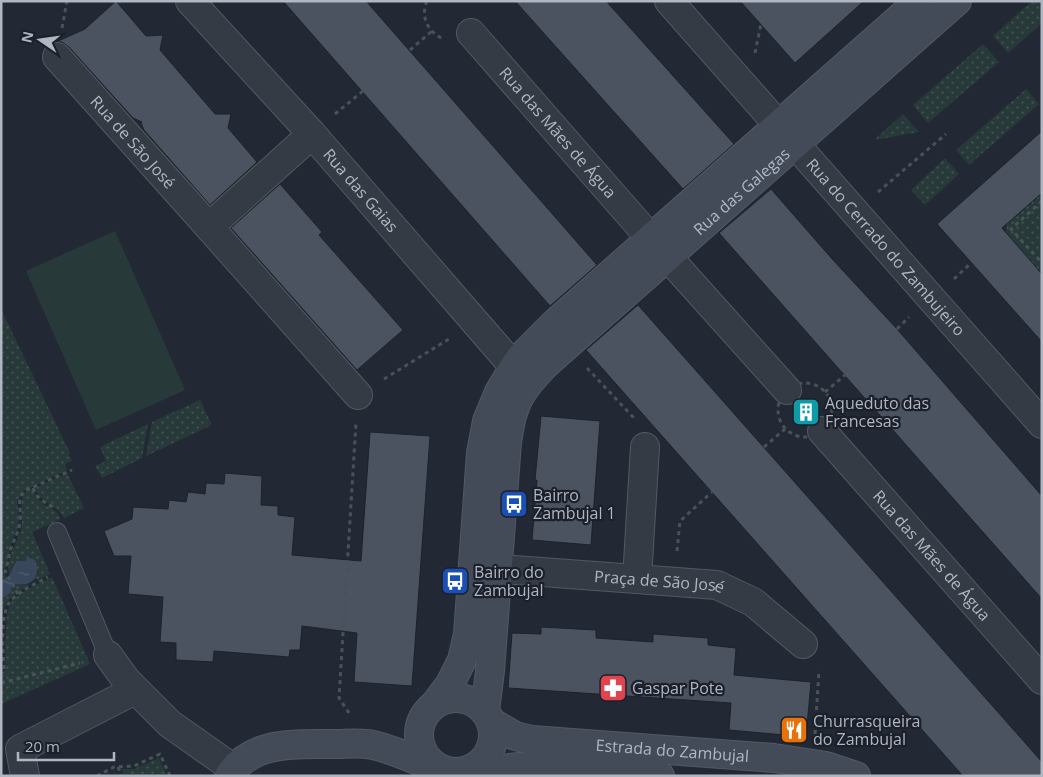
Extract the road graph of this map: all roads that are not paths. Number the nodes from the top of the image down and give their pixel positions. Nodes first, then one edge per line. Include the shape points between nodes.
1 (190, 1) edge
2 (669, 1) edge
3 (919, 1) edge
4 (957, 1) edge
5 (471, 33) dead end
6 (57, 57) dead end
7 (312, 134) junction
8 (787, 135) junction
9 (209, 227) junction
10 (645, 232) dead end
11 (674, 264) dead end
12 (521, 375) junction
13 (787, 390) dead end
14 (358, 396) road end
15 (1042, 424) edge
16 (822, 431) dead end
17 (645, 447) road end
18 (57, 532) dead end
19 (485, 568) junction
20 (637, 579) junction
21 (804, 644) road end
22 (96, 658) joint
23 (1042, 680) edge
24 (135, 690) junction
25 (430, 709) junction
26 (488, 716) junction
27 (371, 745) junction
28 (453, 771) junction
29 (231, 772) edge
30 (25, 776) edge
31 (660, 776) edge
32 (856, 776) edge

1 - 7 street, Rua das Gaias
2 - 8 street, Rua do Cerrado do Zambujeiro
3 - 8 street, Rua das Galegas
4 - 8 street, Rua das Galegas
5 - 10 street, Rua das Mães de Água
6 - 9 street, Rua de São José
7 - 9 street
7 - 12 street, Rua das Gaias
8 - 12 street, Rua das Galegas via 567,346 546,364
8 - 12 street, Rua das Galegas via 555,323 520,358
8 - 15 street, Rua do Cerrado do Zambujeiro
9 - 14 street, Rua de São José
11 - 13 street
12 - 19 street via 523,390 514,410
16 - 23 street, Rua das Mães de Água
17 - 20 street
18 - 22 lane
19 - 20 street, Praça de São José
19 - 25 street via 462,660 450,684
19 - 26 street via 490,671
20 - 21 street, Praça de São José via 717,585 752,602
22 - 24 street
24 - 29 street via 170,724
24 - 30 street via 20,749
25 - 26 street via 448,699 461,698 474,702
25 - 27 street, Estrada do Zambujal via 402,732
25 - 28 street via 420,726 422,752 430,762
26 - 28 street via 494,734 486,758 477,767
26 - 32 street, Estrada do Zambujal via 516,736 532,740 774,758 826,766
27 - 28 street, Estrada do Zambujal
27 - 29 street, Estrada do Zambujal via 274,746 244,759
28 - 31 street, Estrada do Zambujal via 531,766

